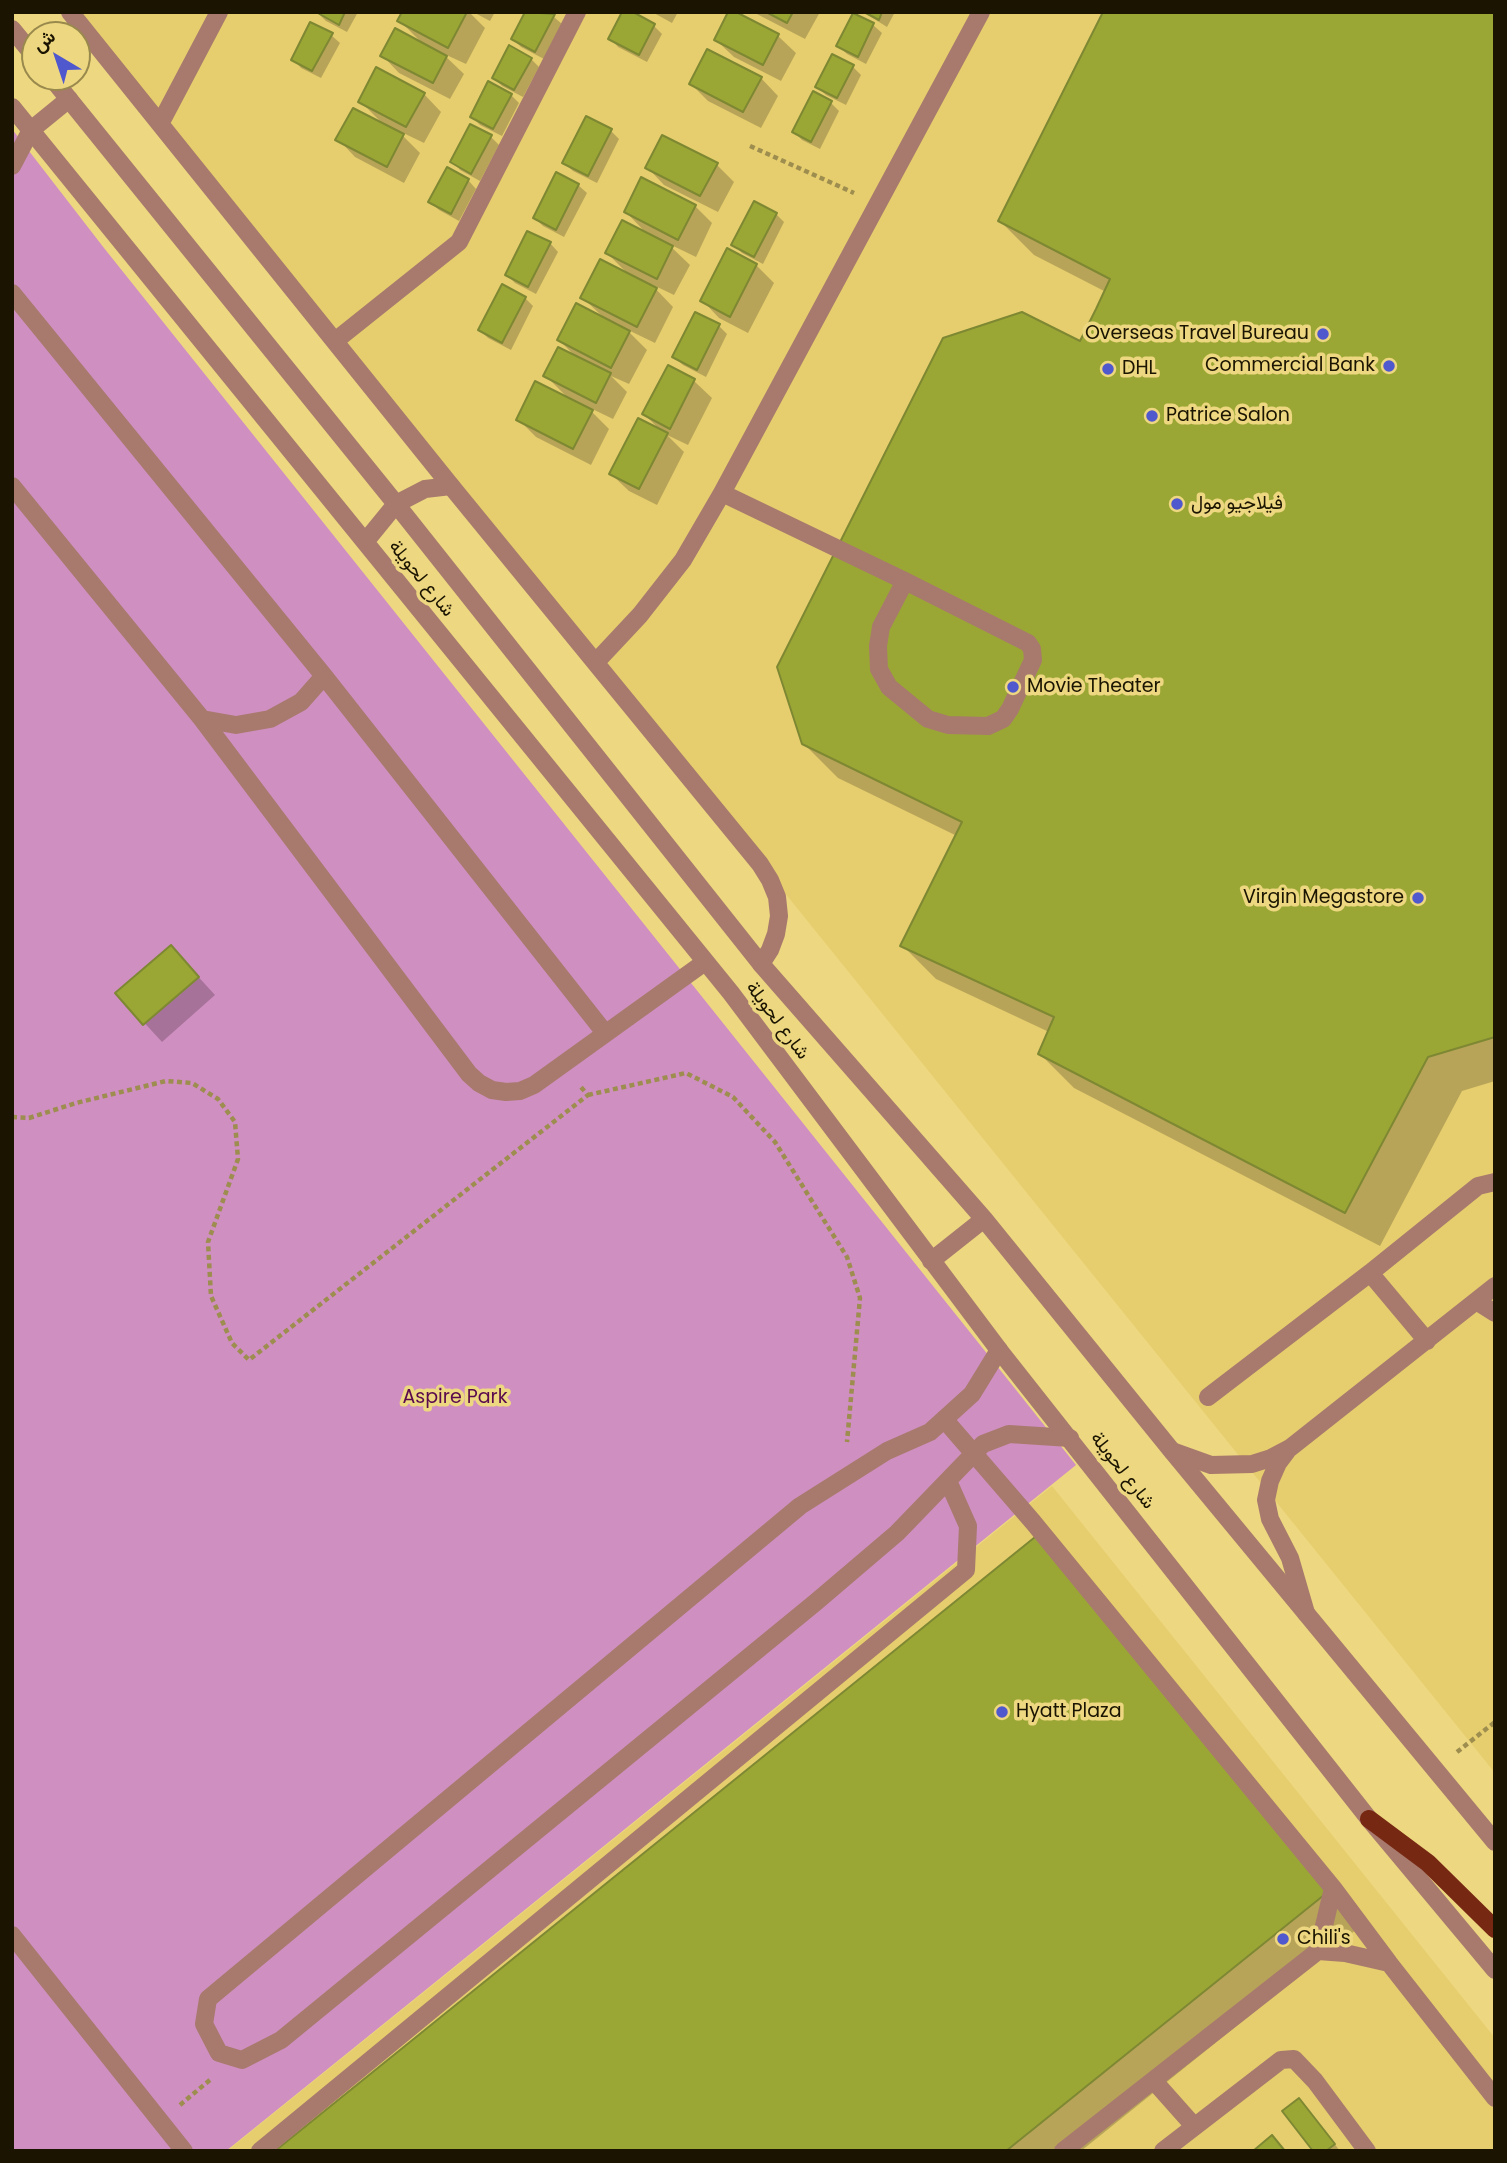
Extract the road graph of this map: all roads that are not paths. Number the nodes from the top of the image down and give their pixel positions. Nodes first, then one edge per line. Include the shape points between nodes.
1 (70, 12) edge
2 (219, 12) edge
3 (577, 12) edge
4 (981, 12) edge
5 (62, 91) edge
6 (69, 99) junction
7 (12, 107) edge
8 (160, 124) junction
9 (31, 130) junction
10 (12, 166) edge
11 (12, 293) edge
12 (335, 341) junction
13 (12, 486) edge
14 (451, 486) junction
15 (722, 494) junction
16 (396, 504) junction
17 (365, 542) junction
18 (905, 581) junction
19 (596, 662) junction
20 (324, 676) junction
21 (202, 719) junction
22 (705, 962) junction
23 (761, 964) junction
24 (605, 1033) junction
25 (1495, 1182) edge
26 (984, 1219) junction
27 (931, 1261) junction
28 (1370, 1273) junction
29 (1495, 1286) edge
30 (1476, 1301) junction
31 (1495, 1313) edge
32 (1427, 1341) junction
33 (999, 1350) junction
34 (1208, 1397) dead end
35 (944, 1419) junction
36 (1070, 1438) junction
37 (1290, 1448) junction
38 (1172, 1451) junction
39 (972, 1454) junction
40 (948, 1480) junction
41 (1306, 1613) junction
42 (1369, 1819) junction
43 (1495, 1842) edge
44 (1333, 1888) junction
45 (1495, 1929) edge
46 (12, 1935) edge
47 (1318, 1951) junction
48 (1389, 1963) junction
49 (1495, 1970) edge
50 (1154, 2081) junction
51 (1495, 2098) edge
52 (1194, 2126) junction
53 (184, 2151) edge
54 (260, 2151) edge
55 (1063, 2151) edge
56 (1163, 2151) edge
57 (1367, 2151) edge

1 - 8 street
2 - 8 street
3 - 12 street via 458,242
4 - 15 street
5 - 6 street, شارع لحويلة
6 - 9 street
6 - 16 street, شارع لحويلة
7 - 9 street, شارع لحويلة
8 - 12 street
9 - 10 street
9 - 17 street, شارع لحويلة
11 - 20 street
12 - 14 street
13 - 21 street
14 - 16 street via 425,489
14 - 19 street
15 - 18 street
15 - 19 street via 683,560
16 - 17 street
16 - 23 street, شارع لحويلة
17 - 22 street, شارع لحويلة
18 - 18 street via 1028,643 1033,660 1003,719 988,726 948,726 929,719 889,687 879,669 879,636
19 - 23 street via 770,880 779,916 770,950
20 - 21 street via 301,702 271,719 236,724
20 - 24 street
21 - 24 street via 469,1074 492,1090 520,1091
22 - 24 street
22 - 27 street, شارع لحويلة
23 - 26 street, شارع لحويلة
25 - 28 street via 1478,1186
26 - 27 street
26 - 38 street, شارع لحويلة
27 - 33 street, شارع لحويلة
28 - 32 street
28 - 34 street
29 - 30 street
30 - 31 street
30 - 32 street
32 - 37 street
33 - 35 street via 972,1394
33 - 36 street, شارع لحويلة
35 - 39 street
35 - 40 street via 930,1432 887,1451 800,1506 208,1999 204,2024 219,2053 242,2060 281,2040 816,1602 897,1533
36 - 39 street via 1009,1434 983,1444
36 - 42 street, شارع لحويلة
37 - 38 street via 1252,1464 1231,1466 1211,1465
37 - 41 street via 1278,1463 1266,1500
38 - 41 street, شارع لحويلة
39 - 40 street
39 - 44 street
40 - 54 street via 968,1526 966,1570
41 - 43 street, شارع لحويلة
42 - 45 main road via 1428,1863
42 - 49 street, شارع لحويلة
44 - 47 street
44 - 48 street
46 - 53 street
47 - 48 street
47 - 50 street
48 - 51 street
50 - 52 street
50 - 55 street
52 - 56 street
52 - 57 street via 1281,2060 1294,2059

